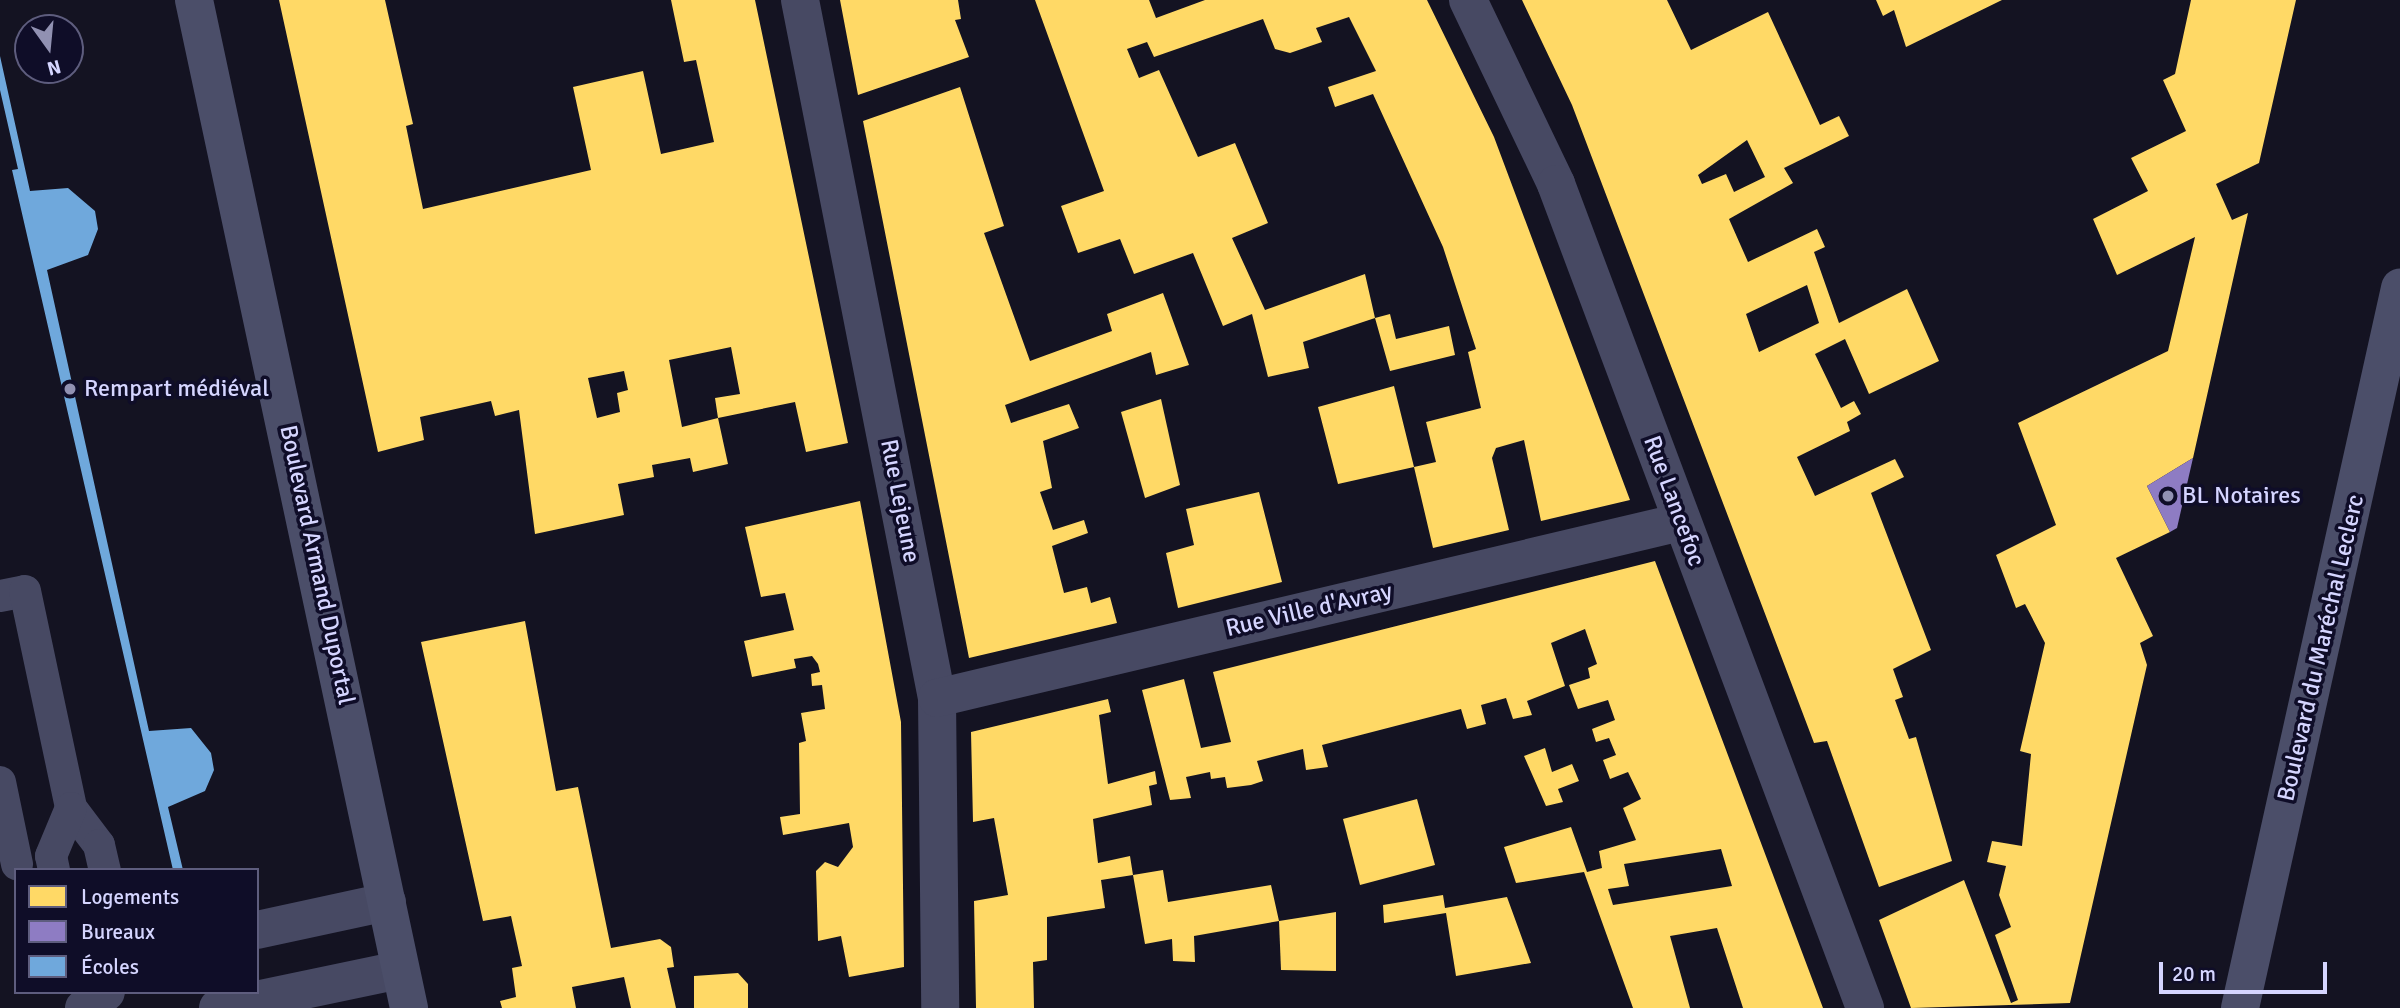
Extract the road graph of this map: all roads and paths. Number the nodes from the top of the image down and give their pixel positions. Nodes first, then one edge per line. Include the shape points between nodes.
1 (194, 0) edge
2 (800, 0) edge
3 (1468, 0) edge
4 (2400, 288) edge
5 (1681, 522) junction
6 (0, 596) edge
7 (937, 698) junction
8 (0, 782) edge
9 (71, 808) junction
10 (53, 863) edge
11 (9, 866) edge
12 (105, 868) edge
13 (387, 902) junction
14 (259, 930) edge
15 (400, 970) junction
16 (104, 994) edge
17 (86, 1008) edge
18 (218, 1008) edge
19 (409, 1008) edge
20 (940, 1008) edge
21 (1865, 1008) edge
22 (2239, 1008) edge

1 - 13 street, Boulevard Armand Duportal
2 - 7 street, Rue Lejeune
3 - 5 street, Rue Lancefoc via 1556,184
4 - 22 street, Boulevard du Maréchal Leclerc
5 - 7 street, Rue Ville d'Avray
5 - 21 street, Rue Lancefoc
6 - 9 lane via 25,591
7 - 20 street, Rue Lejeune
8 - 11 lane
9 - 10 lane
9 - 12 lane via 99,845
10 - 11 lane
13 - 14 street
13 - 15 street, Boulevard Armand Duportal
15 - 18 street
15 - 19 street, Boulevard Armand Duportal
16 - 17 street

